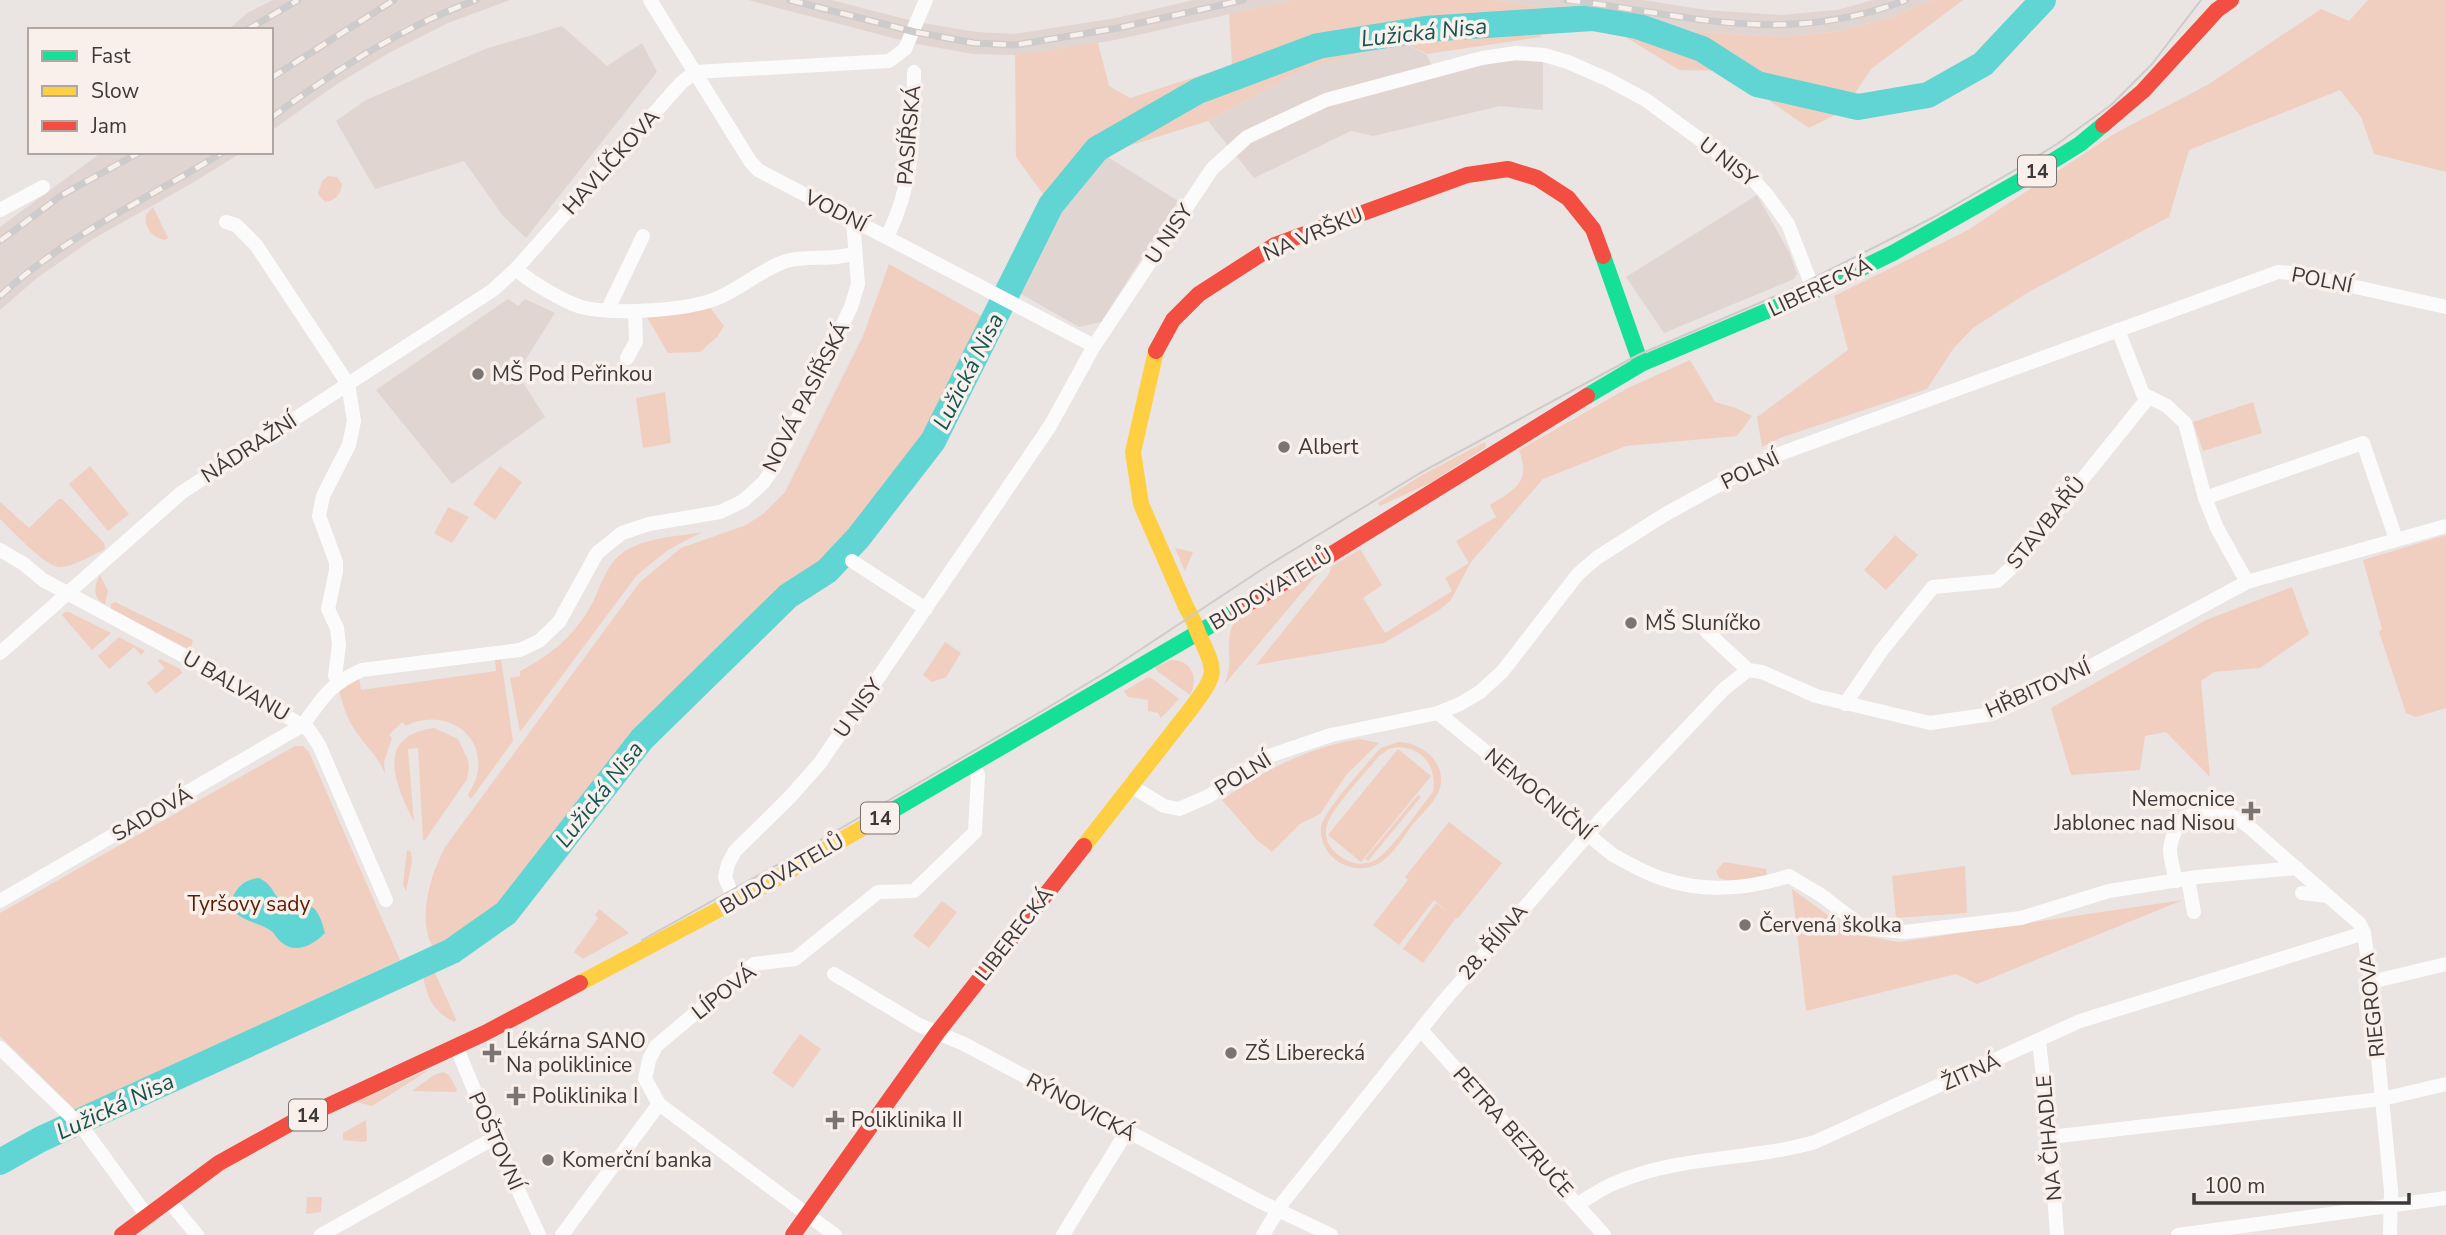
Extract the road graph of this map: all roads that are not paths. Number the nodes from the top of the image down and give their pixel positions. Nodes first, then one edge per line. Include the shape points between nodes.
1 (650, 0) edge
2 (926, 0) edge
3 (2228, 1) edge
4 (695, 72) junction
5 (914, 72) dead end
6 (43, 187) dead end
7 (0, 210) edge
8 (853, 220) junction
9 (226, 222) dead end
10 (643, 236) dead end
11 (887, 237) junction
12 (856, 253) junction
13 (516, 269) junction
14 (1814, 291) junction
15 (2446, 307) edge
16 (608, 309) junction
17 (635, 312) junction
18 (2118, 330) junction
19 (1094, 346) junction
20 (627, 358) dead end
21 (1641, 364) junction
22 (348, 384) junction
23 (2148, 398) junction
24 (2205, 498) junction
25 (1381, 522) joint
26 (2446, 526) edge
27 (2396, 539) junction
28 (0, 550) edge
29 (852, 561) dead end
30 (2247, 582) junction
31 (68, 593) junction
32 (926, 609) junction
33 (1198, 632) junction
34 (1707, 632) dead end
35 (0, 653) edge
36 (1748, 670) junction
37 (338, 681) junction
38 (1844, 704) junction
39 (1438, 713) junction
40 (303, 725) junction
41 (973, 764) junction
42 (1131, 786) junction
43 (1588, 834) junction
44 (1613, 855) junction
45 (2297, 868) junction
46 (2182, 880) junction
47 (1667, 881) junction
48 (2302, 893) dead end
49 (2329, 897) junction
50 (386, 900) dead end
51 (0, 901) edge
52 (735, 902) junction
53 (2194, 912) dead end
54 (2364, 933) junction
55 (2446, 964) edge
56 (834, 974) dead end
57 (2371, 982) junction
58 (1421, 1030) junction
59 (937, 1033) junction
60 (2039, 1042) junction
61 (456, 1046) junction
62 (0, 1048) edge
63 (2446, 1084) edge
64 (2382, 1099) junction
65 (659, 1104) junction
66 (1127, 1131) junction
67 (2050, 1137) junction
68 (494, 1138) junction
69 (2446, 1198) edge
70 (169, 1199) junction
71 (1578, 1204) junction
72 (2390, 1206) junction
73 (1277, 1210) junction
74 (147, 1216) junction
75 (807, 1216) junction
76 (122, 1235) edge
77 (197, 1235) edge
78 (321, 1235) edge
79 (539, 1235) edge
80 (562, 1235) edge
81 (793, 1235) edge
82 (835, 1235) edge
83 (1063, 1235) edge
84 (1263, 1235) edge
85 (1331, 1235) edge
86 (1604, 1235) edge
87 (2057, 1235) edge
88 (2178, 1235) edge
89 (2390, 1235) edge

1 - 4 street, VODNÍ
2 - 4 street via 910,42 898,56 881,63
3 - 14 main road, LIBERECKÁ / 14 via 2143,91 2080,144 1893,253
4 - 8 street, VODNÍ via 758,170
4 - 13 street, HAVLÍČKOVA
5 - 11 street, PASÍŘSKÁ via 910,171
6 - 7 street
8 - 11 street, VODNÍ
8 - 12 street, NOVÁ PASÍŘSKÁ
9 - 22 street via 236,225 257,245
10 - 16 street
11 - 19 street, VODNÍ
12 - 17 street via 785,261 718,298
12 - 37 street, NOVÁ PASÍŘSKÁ via 858,284 851,307 775,466 743,501 720,512 622,533 597,553 559,622 520,650 362,670
13 - 16 street via 581,307
13 - 22 street, HAVLÍČKOVA via 493,290
14 - 19 street, U NISY via 1788,224 1750,176 1646,100 1609,79 1544,55 1516,53 1326,100 1247,136 1212,169
14 - 21 main road, LIBERECKÁ / 14
15 - 18 street, POLNÍ via 2278,272
16 - 17 street
17 - 20 street via 636,342
18 - 23 street
18 - 39 street, POLNÍ via 1755,465 1664,515 1577,574 1502,672 1480,692
19 - 32 street, U NISY via 1050,426
21 - 25 main road, LIBERECKÁ / 14
21 - 33 main road, NA VRŠKU via 1593,229 1568,198 1537,178 1508,169 1466,175 1275,245 1199,295 1173,320 1157,346 1133,452 1141,504
22 - 31 street, NÁDRAŽNÍ via 180,493
22 - 37 street via 354,421 349,444 323,496 319,516 336,562 328,609 337,628
23 - 24 street via 2167,406 2185,423
23 - 38 street, STAVBAŘŮ via 2010,569 1997,581 1933,587
24 - 27 street via 2363,443
24 - 30 street
25 - 33 main road, BUDOVATELŮ / 14
26 - 27 street, HŘBITOVNÍ
27 - 30 street, HŘBITOVNÍ
28 - 31 street, U BALVANU
29 - 32 street
30 - 38 street, HŘBITOVNÍ via 1992,714 1930,723
31 - 35 street, NÁDRAŽNÍ
31 - 40 street, U BALVANU
32 - 52 street, U NISY via 820,762 735,851 725,877
33 - 41 main road, BUDOVATELŮ / 14
33 - 42 main road, LIBERECKÁ via 1214,668 1210,681
34 - 36 street, HŘBITOVNÍ
36 - 38 street, HŘBITOVNÍ
36 - 43 street, 28. ŘÍJNA via 1724,689
37 - 40 street, NOVÁ PASÍŘSKÁ
39 - 42 street, POLNÍ via 1331,735 1266,757 1209,796 1179,809 1164,806
39 - 43 street, NEMOCNIČNÍ
40 - 50 street, U BALVANU via 313,734
40 - 51 street, SADOVÁ
41 - 52 main road, BUDOVATELŮ / 14
41 - 65 street, LÍPOVÁ via 978,775 975,832 914,891 878,892 795,959 754,964 656,1046 645,1079
42 - 59 main road, LIBERECKÁ
43 - 44 street, NEMOCNIČNÍ
43 - 58 street, 28. ŘÍJNA
44 - 47 street, NEMOCNIČNÍ
44 - 47 street via 1641,861
45 - 46 street
45 - 46 street, RIEGROVA via 2239,819 2194,812 2183,818 2173,834 2171,848
45 - 49 street, RIEGROVA
46 - 47 street via 2109,891 2021,918 1905,932 1864,928 1789,876 1726,887
46 - 53 street
48 - 49 street
49 - 54 street, RIEGROVA via 2353,916
52 - 61 main road, BUDOVATELŮ / 14
54 - 57 street, RIEGROVA
54 - 60 street, ŽITNÁ via 2080,1021
55 - 57 street
56 - 59 street, RÝNOVICKÁ
57 - 64 street, RIEGROVA
58 - 71 street, PETRA BEZRUČE
58 - 73 street, 28. ŘÍJNA
59 - 66 street, RÝNOVICKÁ
59 - 75 main road, LIBERECKÁ
60 - 67 street, NA ČIHADLE
60 - 71 street, ŽITNÁ via 1815,1142 1652,1170 1614,1183
61 - 68 street, POŠTOVNÍ
61 - 70 main road, BUDOVATELŮ / 14 via 293,1122 219,1163
62 - 74 street via 70,1114
63 - 64 street
64 - 67 street
64 - 72 street, RIEGROVA
65 - 75 street
65 - 80 street
66 - 73 street, RÝNOVICKÁ
66 - 83 street
67 - 87 street, NA ČIHADLE
68 - 78 street
68 - 79 street, POŠTOVNÍ
69 - 72 street
70 - 74 main road, BUDOVATELŮ / 14
70 - 77 street
71 - 86 street, PETRA BEZRUČE
72 - 88 street
72 - 89 street, RIEGROVA
73 - 84 street, 28. ŘÍJNA
73 - 85 street, RÝNOVICKÁ
74 - 76 main road, BUDOVATELŮ / 14
75 - 81 main road, LIBERECKÁ
75 - 82 street

